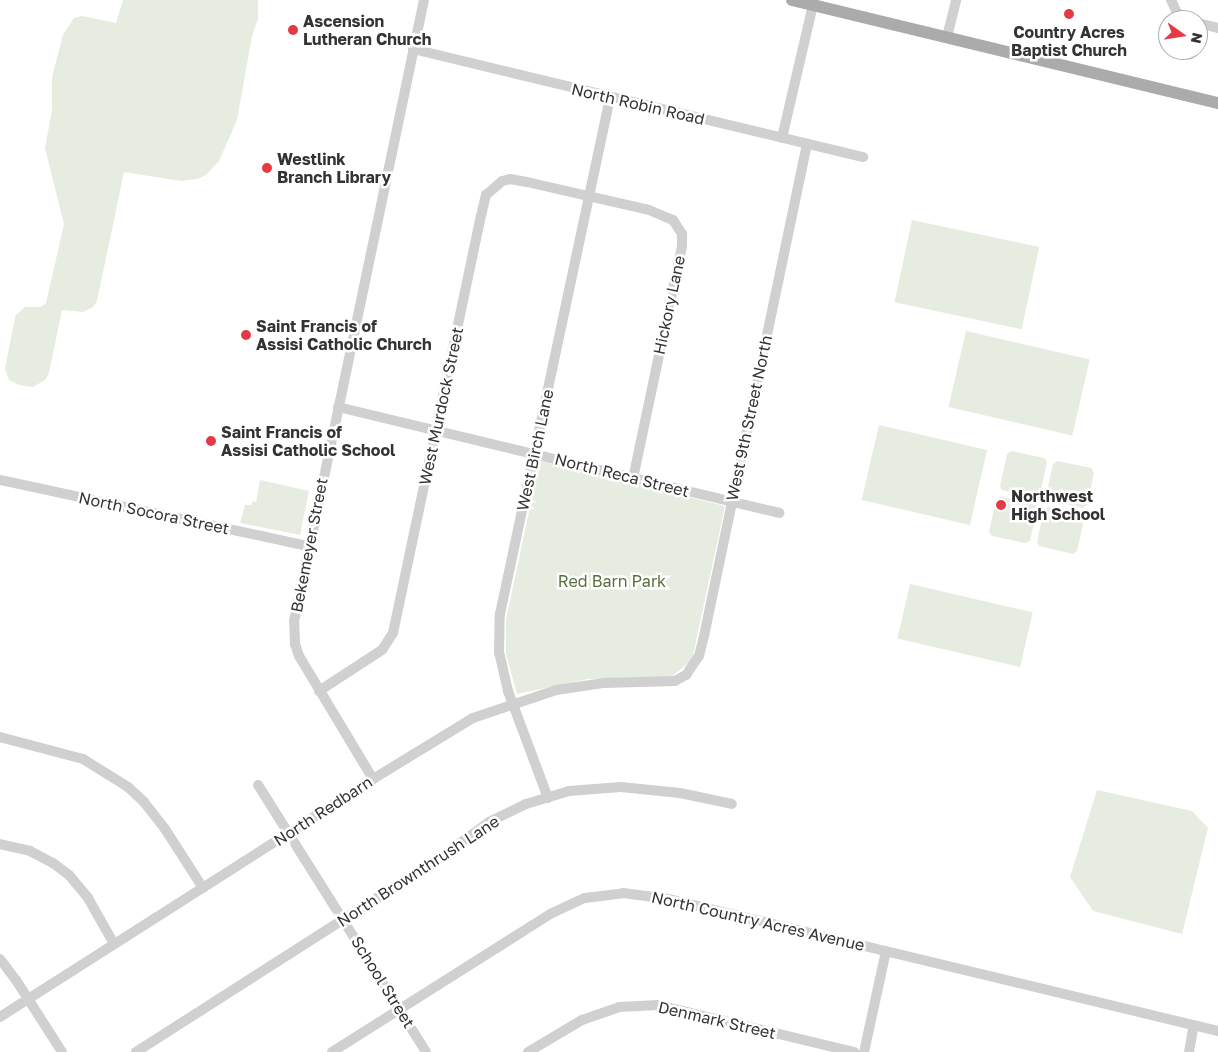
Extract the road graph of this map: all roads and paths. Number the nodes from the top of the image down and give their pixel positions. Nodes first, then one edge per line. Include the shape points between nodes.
1 (424, 0) edge
2 (792, 0) edge
3 (956, 0) edge
4 (814, 2) edge
5 (948, 37) junction
6 (413, 49) junction
7 (610, 98) junction
8 (1218, 103) edge
9 (782, 138) junction
10 (807, 144) junction
11 (863, 157) dead end
12 (590, 195) junction
13 (338, 407) junction
14 (436, 430) junction
15 (534, 454) junction
16 (633, 478) junction
17 (0, 480) edge
18 (732, 502) junction
19 (779, 514) dead end
20 (308, 546) junction
21 (675, 681) joint
22 (319, 691) junction
23 (513, 703) junction
24 (0, 737) edge
25 (373, 779) junction
26 (258, 785) dead end
27 (548, 798) junction
28 (732, 804) dead end
29 (289, 832) junction
30 (0, 844) edge
31 (203, 888) junction
32 (343, 919) junction
33 (114, 944) junction
34 (886, 951) junction
35 (0, 958) edge
36 (28, 999) junction
37 (400, 1009) junction
38 (0, 1017) edge
39 (1194, 1025) junction
40 (1218, 1031) edge
41 (62, 1052) edge
42 (136, 1052) edge
43 (332, 1052) edge
44 (426, 1052) edge
45 (528, 1052) edge
46 (854, 1052) edge
47 (864, 1052) edge
48 (1189, 1052) edge

1 - 6 street, Bekemeyer Street
2 - 4 main road
3 - 5 street
4 - 5 main road
4 - 9 street
5 - 8 main road
6 - 7 street, North Robin Road
6 - 13 street, Bekemeyer Street
7 - 9 street, North Robin Road
7 - 12 street, West Birch Lane
9 - 10 street, North Robin Road
10 - 11 street, North Robin Road
10 - 18 street, West 9th Street North
12 - 14 street, West Murdock Street via 510,179 493,186 486,194
12 - 15 street, West Birch Lane
12 - 16 street, Hickory Lane via 665,215 673,220 682,234
13 - 14 street, North Reca Street
13 - 20 street, Bekemeyer Street
14 - 15 street, North Reca Street
14 - 22 street, West Murdock Street via 390,642
15 - 16 street, North Reca Street
15 - 23 street, West Birch Lane via 500,614 499,653
16 - 18 street, North Reca Street
17 - 20 street, North Socora Street
18 - 19 street, North Reca Street
18 - 21 street, West 9th Street North via 699,656 686,675
20 - 22 street, Bekemeyer Street via 293,632 299,656
21 - 23 street, North Redbarn via 579,685
22 - 25 street, Bekemeyer Street
23 - 25 street, North Redbarn via 473,718
23 - 27 street, West Birch Lane
24 - 31 street via 83,759 128,787 165,829
25 - 29 street, North Redbarn
26 - 29 street, School Street
27 - 28 street, North Brownthrush Lane via 569,791 621,787 680,793
27 - 32 street, North Brownthrush Lane via 526,804 490,822
29 - 31 street, North Redbarn
29 - 32 street, School Street
30 - 33 street via 30,852 69,875 88,898
31 - 33 street, North Redbarn
32 - 37 street, School Street
32 - 42 street, North Brownthrush Lane
33 - 36 street, North Redbarn
34 - 37 street, North Country Acres Avenue via 669,899 604,894 578,900 550,914
34 - 39 street, North Country Acres Avenue
34 - 47 street
35 - 36 street
36 - 38 street, North Redbarn
36 - 41 street
37 - 43 street, North Country Acres Avenue
37 - 44 street, School Street
39 - 40 street, North Country Acres Avenue
39 - 48 street
45 - 46 street, Denmark Street via 582,1020 620,1007 658,1005

